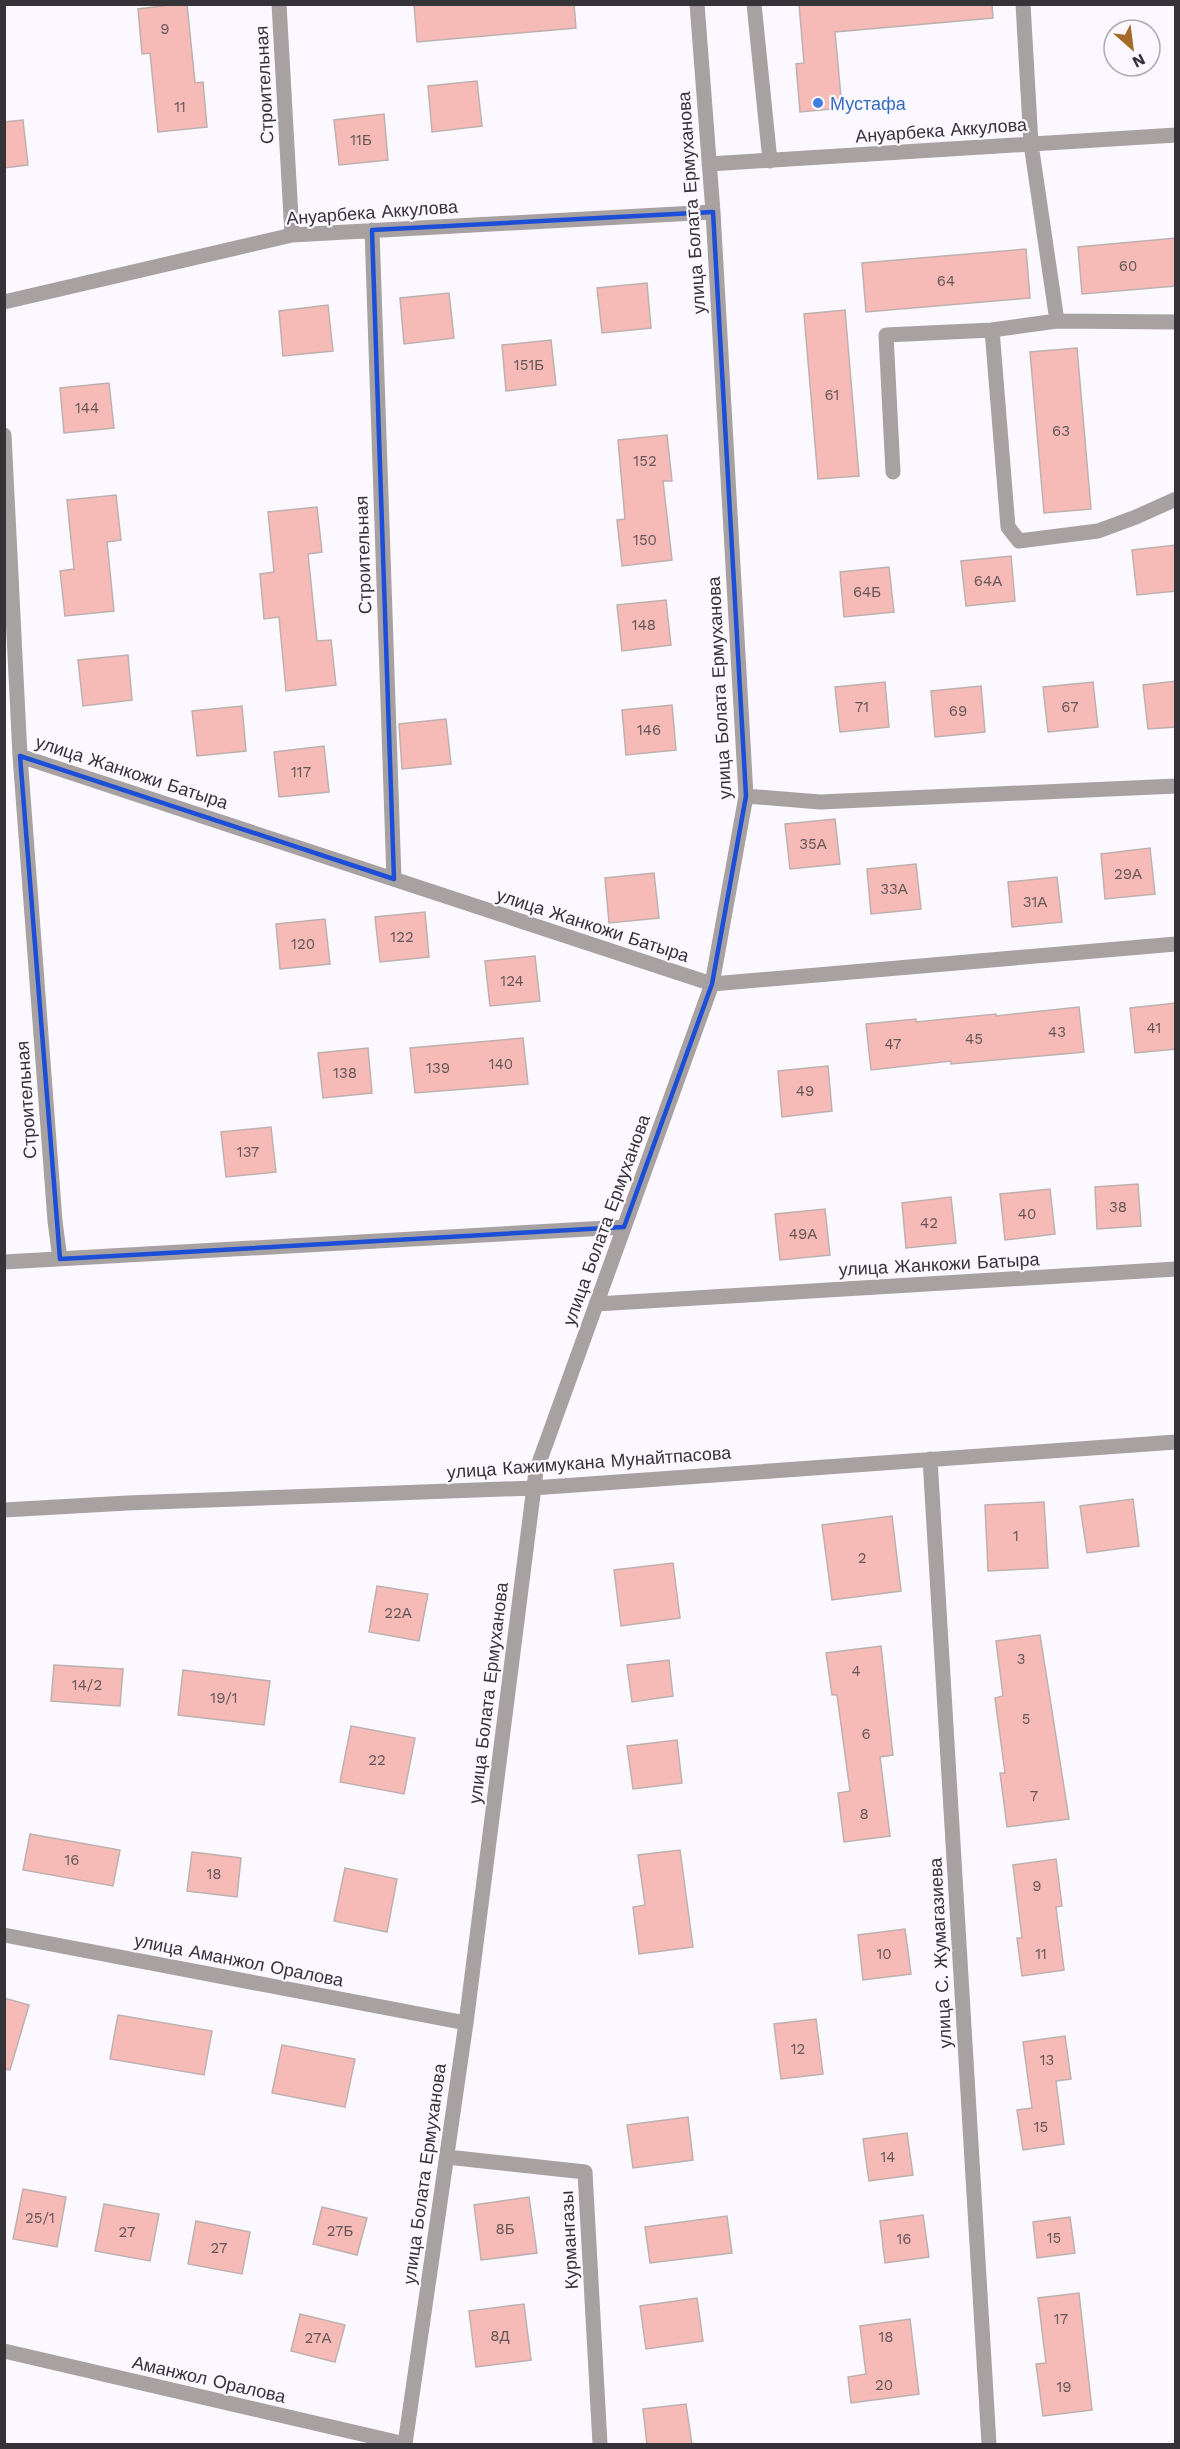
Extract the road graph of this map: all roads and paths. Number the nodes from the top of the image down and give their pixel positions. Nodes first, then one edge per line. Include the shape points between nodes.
1 (279, 4) edge
2 (697, 4) edge
3 (754, 4) edge
4 (1023, 4) edge
5 (1176, 135) edge
6 (1030, 144) junction
7 (770, 161) junction
8 (709, 164) junction
9 (713, 212) junction
10 (372, 230) junction
11 (291, 235) junction
12 (4, 302) edge
13 (1057, 321) junction
14 (1176, 321) edge
15 (992, 330) junction
16 (4, 435) edge
17 (892, 472) dead end
18 (1176, 499) edge
19 (20, 756) junction
20 (1176, 786) edge
21 (746, 796) junction
22 (394, 879) junction
23 (1176, 944) edge
24 (712, 984) junction
25 (624, 1227) junction
26 (60, 1259) junction
27 (4, 1262) edge
28 (1176, 1269) edge
29 (596, 1304) junction
30 (1176, 1442) edge
31 (930, 1459) junction
32 (534, 1488) junction
33 (4, 1510) edge
34 (4, 1935) edge
35 (466, 2023) junction
36 (447, 2157) junction
37 (4, 2351) edge
38 (405, 2444) edge
39 (600, 2445) edge
40 (988, 2445) edge

1 - 11 street, Строительная
2 - 8 street, улица Болата Ермуханова
3 - 7 street
4 - 6 street
5 - 6 street, Ануарбека Аккулова
6 - 7 street, Ануарбека Аккулова
6 - 13 street
7 - 8 street, Ануарбека Аккулова
8 - 9 street, улица Болата Ермуханова
9 - 10 street, Ануарбека Аккулова
9 - 21 street, улица Болата Ермуханова
10 - 11 street, Ануарбека Аккулова
10 - 22 street, Строительная
11 - 12 street, Ануарбека Аккулова
13 - 14 street
13 - 15 street
15 - 17 street via 886,335
15 - 18 street via 1008,527 1018,541 1098,531
16 - 19 street, Строительная
19 - 22 street, улица Жанкожи Батыра
19 - 26 street, Строительная
20 - 21 street via 820,802
21 - 24 street, улица Болата Ермуханова
22 - 24 street, улица Жанкожи Батыра
23 - 24 street, улица Жанкожи Батыра
24 - 25 street, улица Болата Ермуханова
25 - 26 street
25 - 29 street, улица Болата Ермуханова
26 - 27 street
28 - 29 street, улица Жанкожи Батыра
29 - 32 street, улица Болата Ермуханова via 536,1471
30 - 31 street, улица Кажимукана Мунайтпасова
31 - 32 street, улица Кажимукана Мунайтпасова
31 - 40 street, улица С. Жумагазиева
32 - 33 street, улица Кажимукана Мунайтпасова
32 - 35 street, улица Болата Ермуханова
34 - 35 street, улица Аманжол Оралова
35 - 36 street, улица Болата Ермуханова
36 - 38 street, улица Болата Ермуханова
36 - 39 street, Курмангазы via 585,2172
37 - 38 street, Аманжол Оралова

